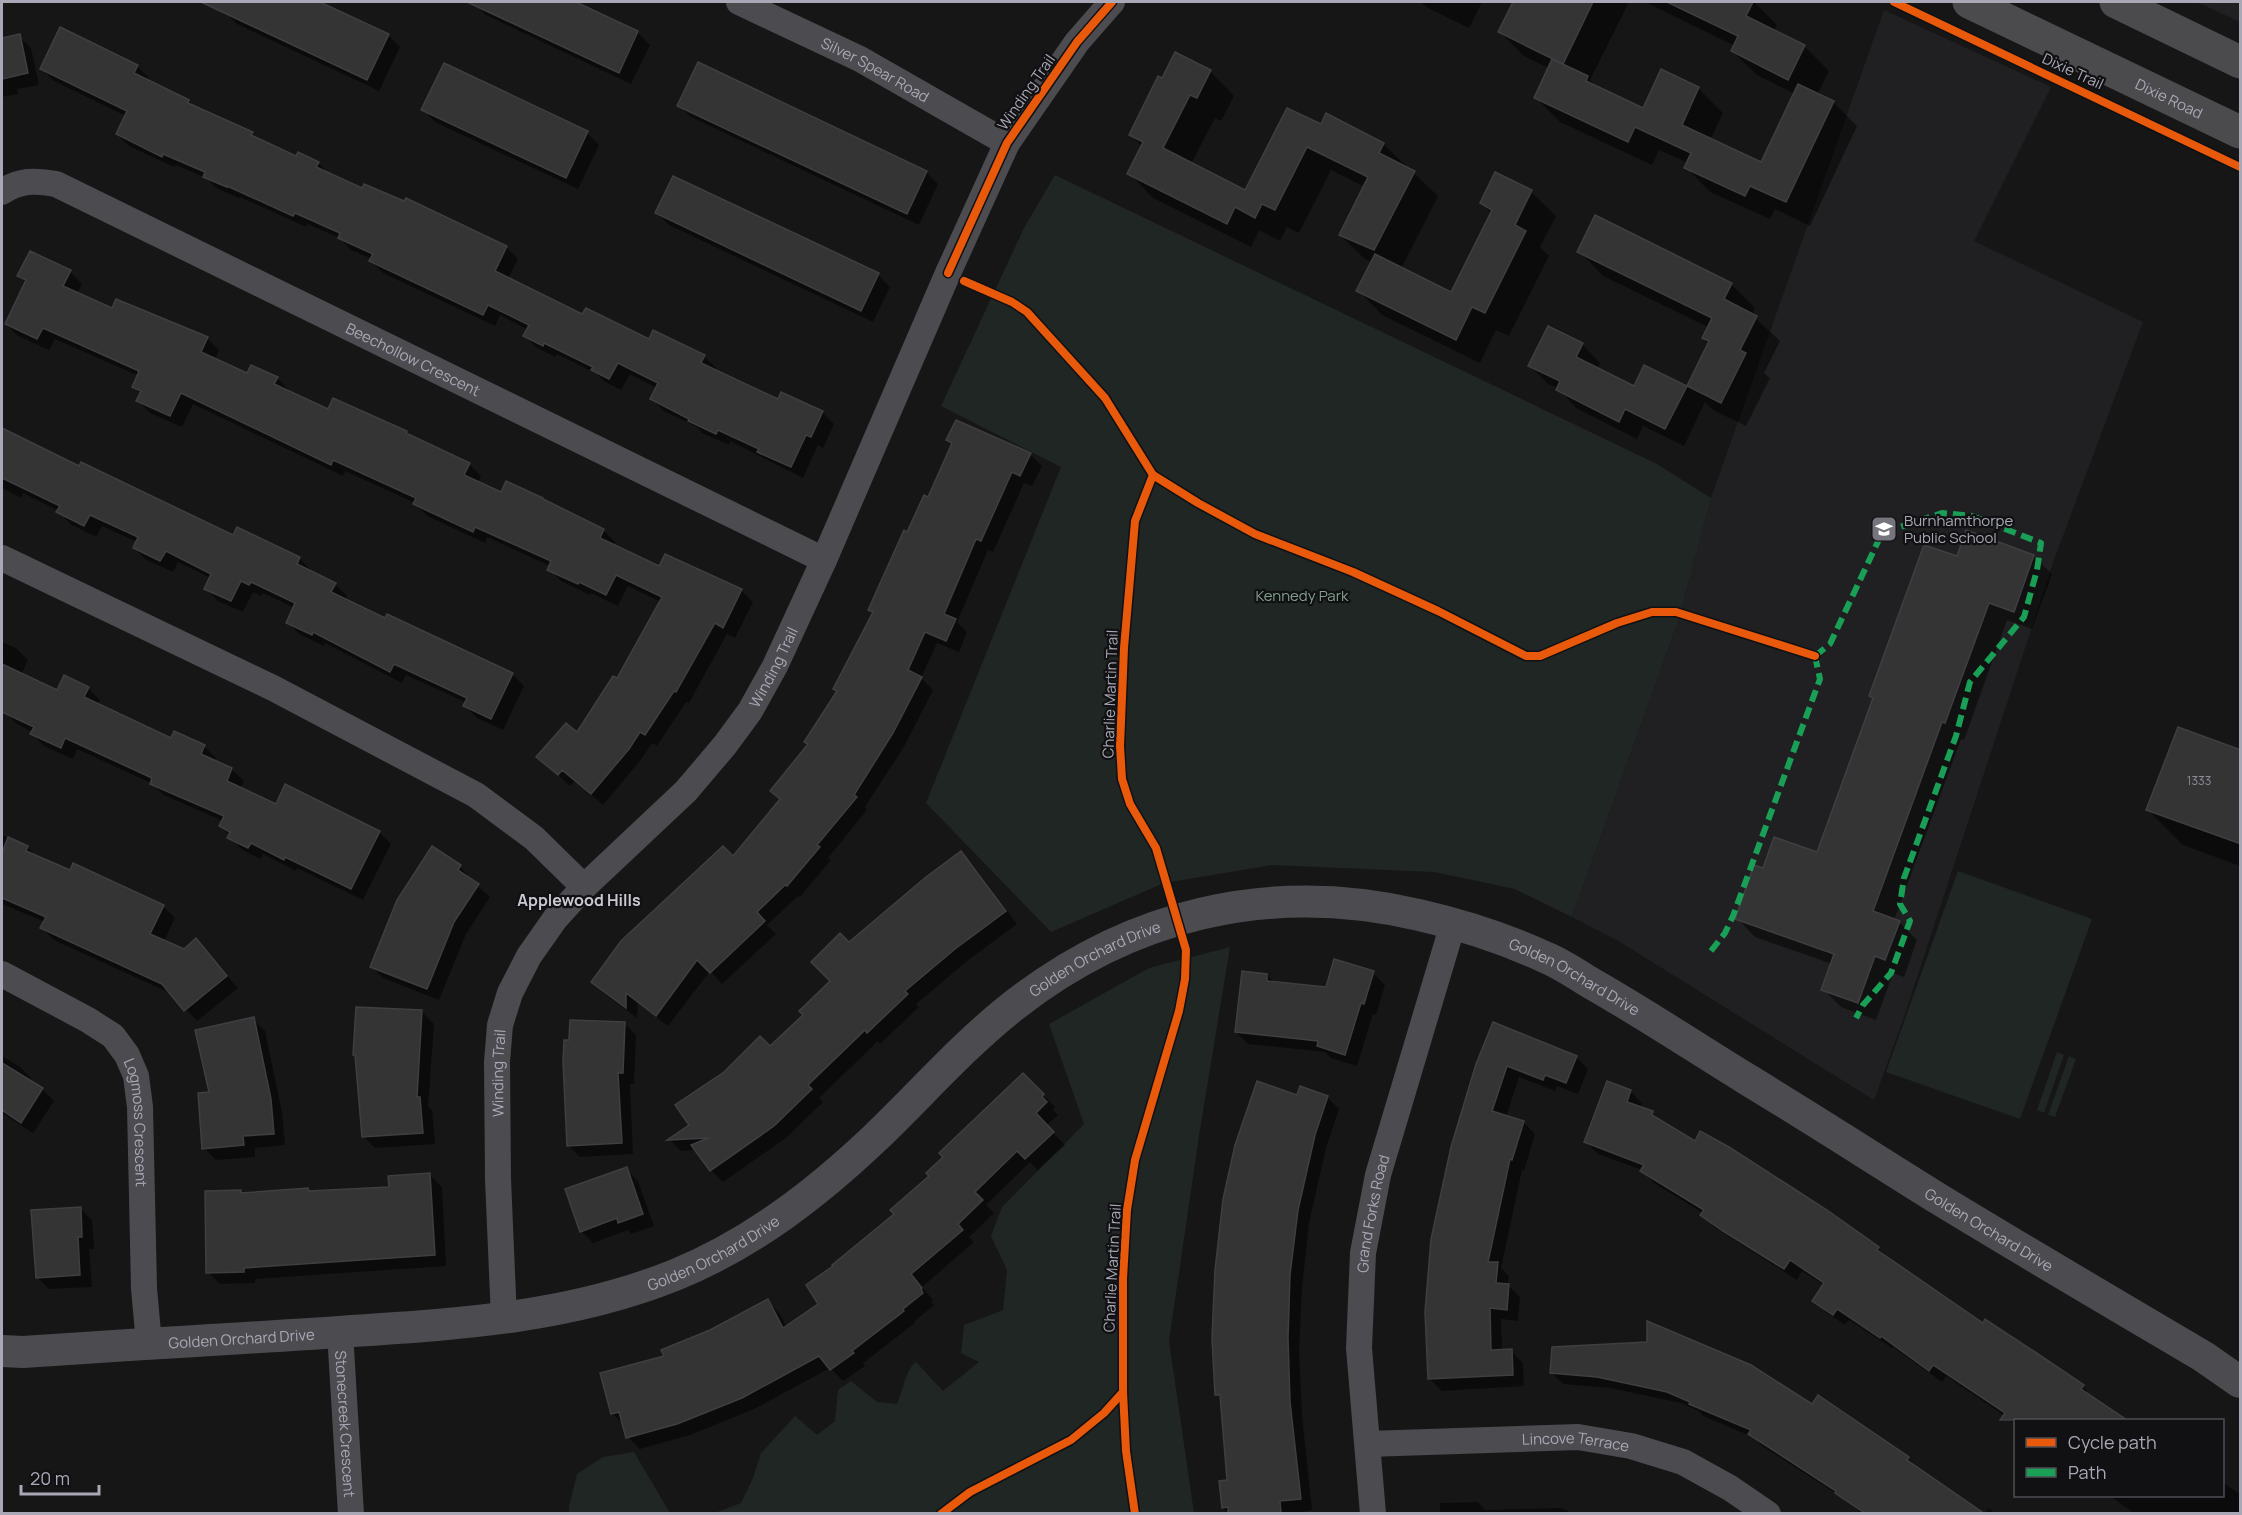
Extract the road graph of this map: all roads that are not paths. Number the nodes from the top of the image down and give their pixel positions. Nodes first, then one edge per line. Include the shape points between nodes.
1 (739, 2) edge
2 (1112, 2) edge
3 (1969, 2) edge
4 (2116, 2) edge
5 (2241, 62) edge
6 (2241, 132) edge
7 (1007, 142) junction
8 (2, 192) edge
9 (2, 558) edge
10 (824, 560) junction
11 (584, 887) junction
12 (1454, 924) junction
13 (2, 974) edge
14 (504, 1319) junction
15 (340, 1332) junction
16 (149, 1344) junction
17 (2, 1351) edge
18 (2241, 1382) edge
19 (1368, 1444) junction
20 (351, 1514) edge
21 (1373, 1514) edge
22 (1767, 1514) edge

1 - 7 street, Silver Spear Road via 860,58
2 - 7 street, Winding Trail via 1077,42
3 - 6 main road, Dixie Road
4 - 5 main road
7 - 10 street, Winding Trail
8 - 10 street, Beechollow Crescent via 22,182 56,184
9 - 11 street via 273,688 476,795 534,838
10 - 11 street, Winding Trail via 750,711 686,791
11 - 14 street, Winding Trail via 529,956 510,993 500,1025 496,1062
12 - 14 street, Golden Orchard Drive via 1354,904 1298,902 1207,910 1136,934 1086,957 1004,1013 825,1183 760,1230 673,1276 605,1299
12 - 18 street, Golden Orchard Drive via 1552,960
12 - 19 street, Grand Forks Road via 1378,1175 1363,1253 1359,1348
13 - 16 street, Logmoss Crescent via 113,1035 128,1055 136,1076 140,1118
14 - 15 street, Golden Orchard Drive
15 - 16 street, Golden Orchard Drive
15 - 20 street, Stonecreek Crescent
16 - 17 street, Golden Orchard Drive
19 - 21 street, Grand Forks Road
19 - 22 street, Lincove Terrace via 1578,1437 1630,1446 1683,1462

